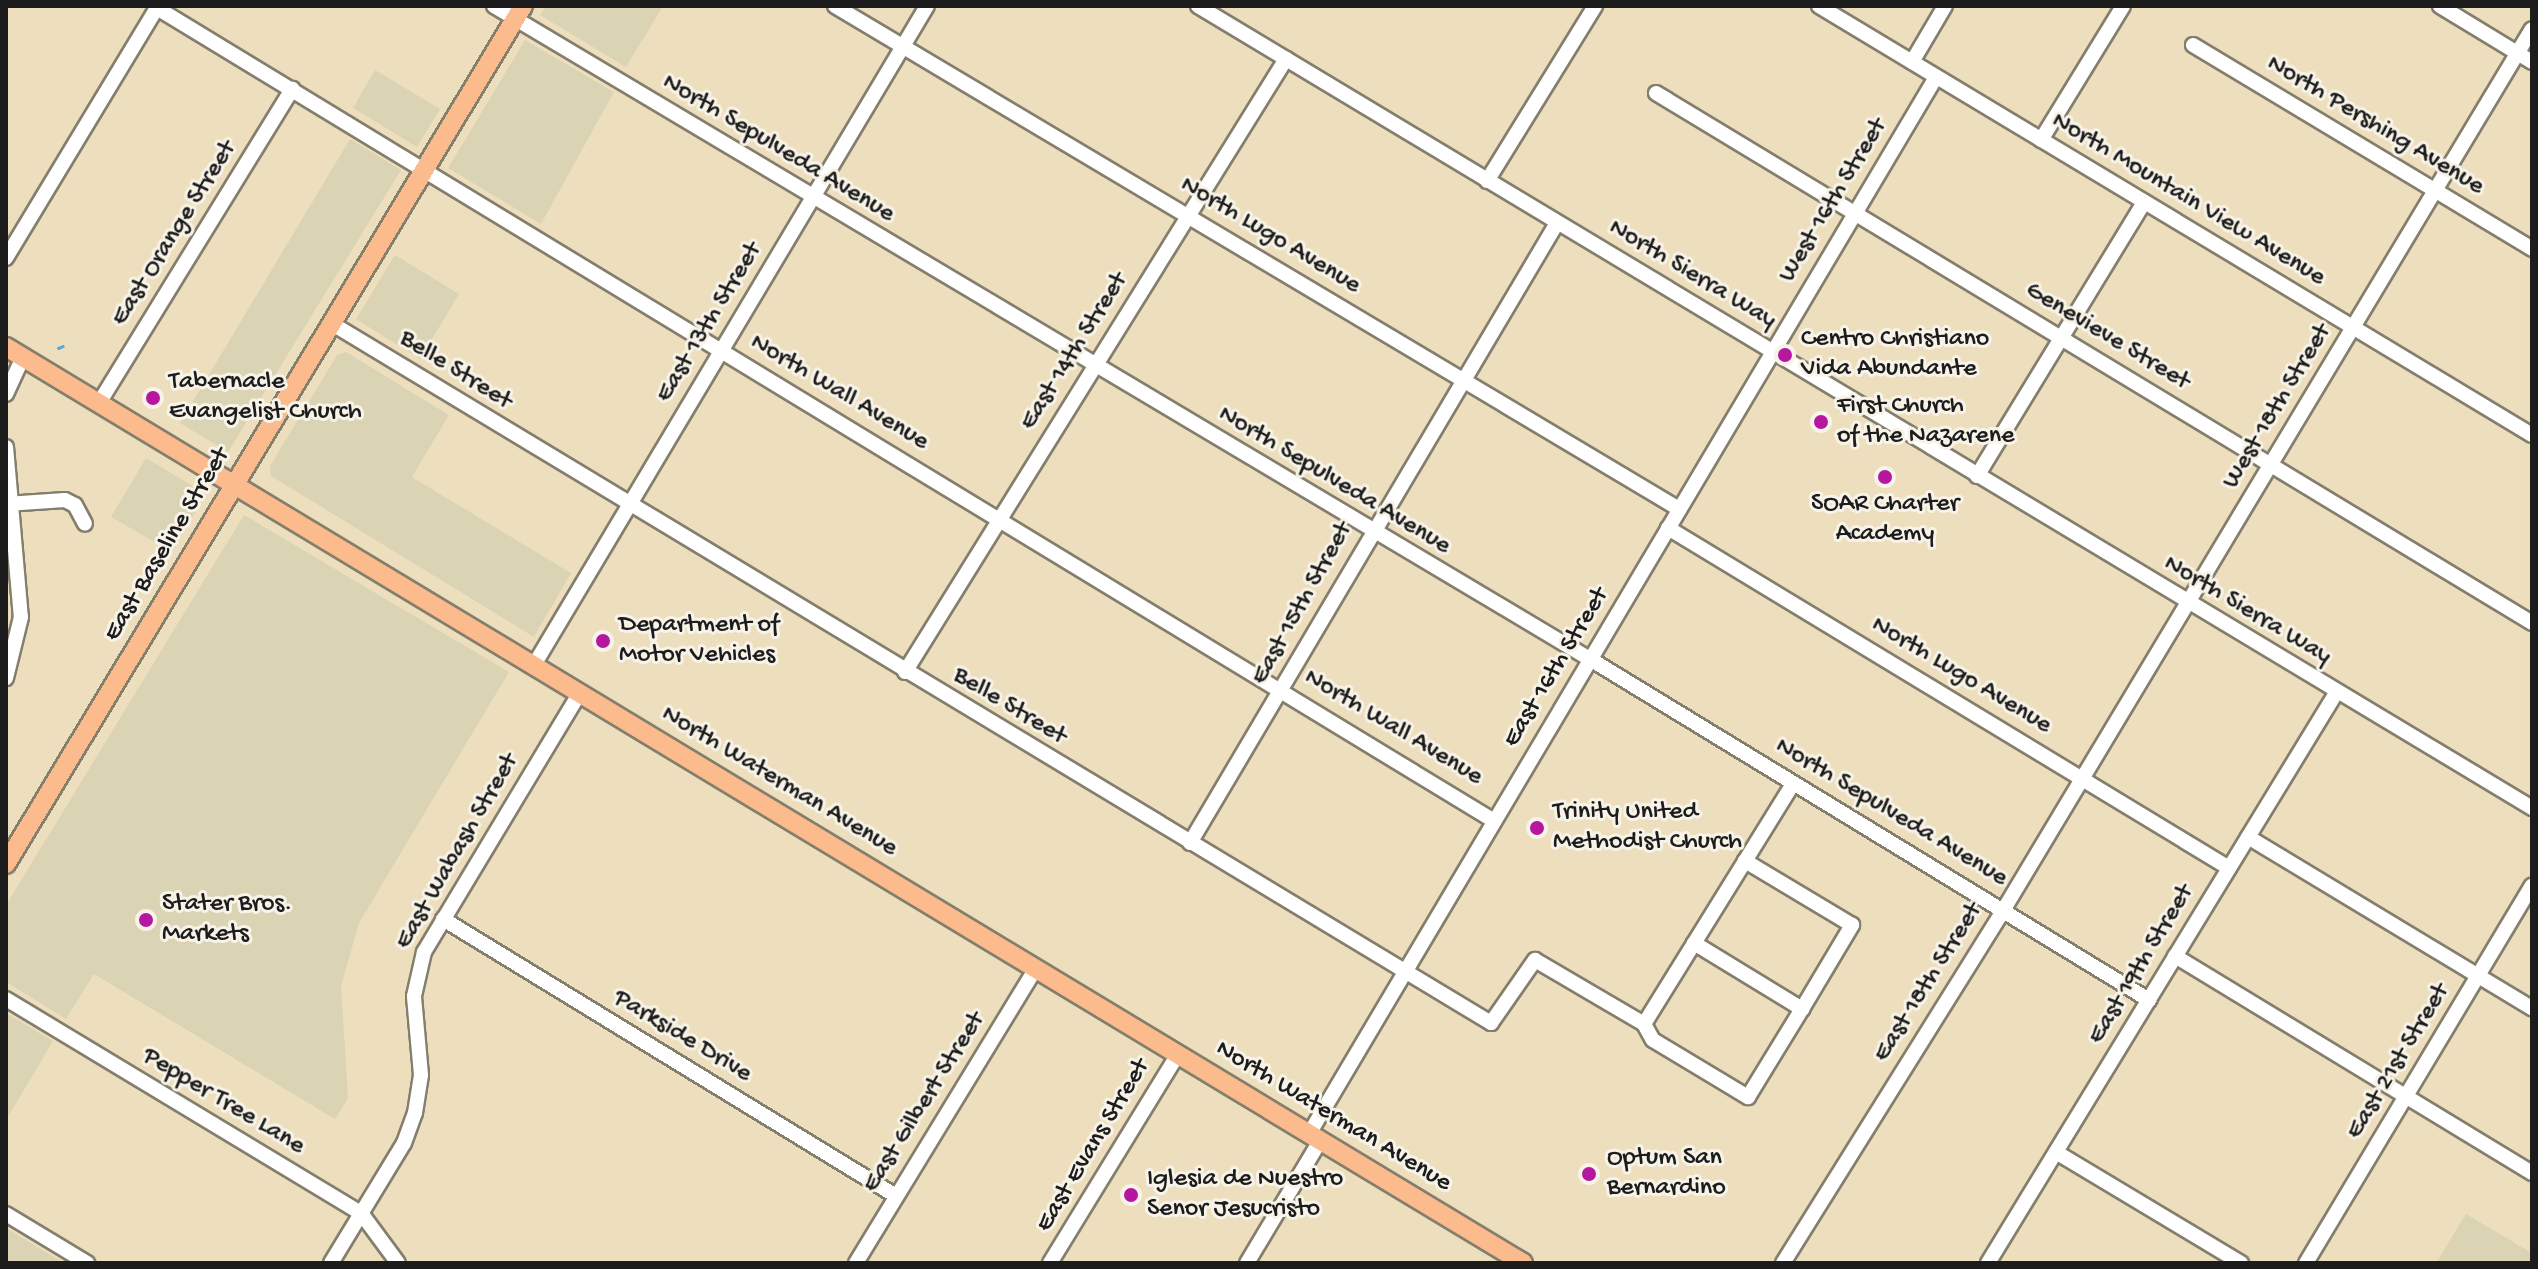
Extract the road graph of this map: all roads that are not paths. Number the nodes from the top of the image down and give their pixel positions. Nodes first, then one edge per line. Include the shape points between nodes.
1 (494, 6) edge
2 (835, 6) edge
3 (927, 6) edge
4 (1198, 6) edge
5 (1595, 6) edge
6 (1819, 6) edge
7 (1945, 6) edge
8 (2123, 6) edge
9 (2440, 6) edge
10 (158, 7) edge
11 (519, 12) edge
12 (2532, 29) edge
13 (2193, 45) dead end
14 (903, 47) junction
15 (2517, 53) junction
16 (1286, 59) junction
17 (1912, 62) junction
18 (2532, 62) edge
19 (1936, 77) junction
20 (292, 89) junction
21 (1656, 93) dead end
22 (2041, 140) junction
23 (424, 169) junction
24 (1487, 181) junction
25 (2435, 191) junction
26 (813, 198) junction
27 (2144, 202) junction
28 (1855, 213) junction
29 (1190, 216) junction
30 (1557, 223) junction
31 (2532, 249) edge
32 (6, 258) edge
33 (331, 323) junction
34 (2354, 328) junction
35 (2062, 338) junction
36 (6, 347) edge
37 (722, 350) junction
38 (1773, 350) junction
39 (23, 357) junction
40 (1094, 366) junction
41 (1463, 379) junction
42 (6, 394) edge
43 (99, 403) junction
44 (2532, 435) edge
45 (6, 447) edge
46 (2271, 466) junction
47 (1977, 476) junction
48 (234, 484) junction
49 (8, 504) edge
50 (628, 506) junction
51 (1679, 509) junction
52 (83, 518) dead end
53 (999, 518) junction
54 (1668, 528) junction
55 (1370, 532) junction
56 (2189, 603) junction
57 (2532, 623) edge
58 (1590, 659) junction
59 (534, 665) junction
60 (905, 672) junction
61 (6, 678) edge
62 (1283, 690) junction
63 (580, 692) junction
64 (2336, 693) junction
65 (2084, 778) junction
66 (1793, 784) junction
67 (2532, 808) edge
68 (1494, 821) junction
69 (2248, 837) junction
70 (1190, 843) junction
71 (1745, 861) junction
72 (6, 864) edge
73 (2229, 868) junction
74 (2532, 886) edge
75 (2004, 909) junction
76 (443, 919) junction
77 (1694, 943) junction
78 (2175, 956) junction
79 (1036, 968) junction
80 (1405, 971) junction
81 (2478, 976) junction
82 (6, 999) edge
83 (2149, 1000) junction
84 (2532, 1008) edge
85 (1802, 1009) junction
86 (1644, 1024) junction
87 (1178, 1054) junction
88 (2406, 1096) junction
89 (1315, 1137) junction
90 (2056, 1152) junction
91 (2532, 1173) edge
92 (896, 1196) junction
93 (361, 1213) junction
94 (6, 1214) edge
95 (1518, 1262) edge
96 (87, 1263) edge
97 (331, 1263) edge
98 (398, 1263) edge
99 (856, 1263) edge
100 (1050, 1263) edge
101 (1247, 1263) edge
102 (1783, 1263) edge
103 (1988, 1263) edge
104 (2241, 1263) edge
105 (2306, 1263) edge

1 - 11 street, North Sepulveda Avenue
2 - 14 street, North Lugo Avenue
3 - 14 street, East 13th Street
4 - 16 street, North Sierra Way
5 - 24 street
6 - 17 street, North Mountain View Avenue
7 - 17 street
8 - 22 street
9 - 15 street
10 - 20 street, North Wall Avenue
10 - 32 street
11 - 23 main road, East Baseline Street
11 - 26 street, North Sepulveda Avenue
12 - 15 street, West 18th Street
13 - 25 street, North Pershing Avenue
14 - 26 street, East 13th Street
14 - 29 street, North Lugo Avenue
15 - 18 street
15 - 25 street, West 18th Street
16 - 24 street, North Sierra Way
16 - 29 street, East 14th Street
17 - 19 street, North Mountain View Avenue
19 - 22 street, North Mountain View Avenue
19 - 28 street, West 16th Street
20 - 23 street, North Wall Avenue
20 - 43 street, East Orange Street
21 - 28 street, Genevieve Street
22 - 27 street, North Mountain View Avenue
23 - 33 main road, East Baseline Street
23 - 37 street, North Wall Avenue
24 - 30 street, North Sierra Way
25 - 31 street, North Pershing Avenue
25 - 34 street, West 18th Street
26 - 37 street, East 13th Street
26 - 40 street, North Sepulveda Avenue
27 - 34 street, North Mountain View Avenue
27 - 35 street
28 - 35 street, Genevieve Street
28 - 38 street, West 16th Street
29 - 40 street, East 14th Street
29 - 41 street, North Lugo Avenue
30 - 38 street, North Sierra Way
30 - 41 street, East 15th Street
33 - 48 main road, East Baseline Street
33 - 50 street, Belle Street
34 - 44 street, North Mountain View Avenue
34 - 46 street, West 18th Street
35 - 46 street, Genevieve Street
35 - 47 street
36 - 39 main road, North Waterman Avenue
37 - 50 street, East 13th Street
37 - 53 street, North Wall Avenue
38 - 47 street, North Sierra Way
38 - 51 street, East 16th Street
39 - 42 street
39 - 43 main road, North Waterman Avenue
40 - 53 street, East 14th Street
40 - 55 street, North Sepulveda Avenue
41 - 51 street, North Lugo Avenue
41 - 55 street, East 15th Street
43 - 48 main road, North Waterman Avenue
45 - 49 street
46 - 56 street, West 18th Street
46 - 57 street, Genevieve Street
47 - 56 street, North Sierra Way
48 - 59 main road, North Waterman Avenue
48 - 72 main road, East Baseline Street
49 - 52 street via 65,500
49 - 61 street via 21,617
50 - 59 street, East 13th Street
50 - 60 street, Belle Street
51 - 54 street, East 16th Street
53 - 60 street, East 14th Street
53 - 62 street, North Wall Avenue
54 - 58 street, East 16th Street
54 - 65 street, North Lugo Avenue
55 - 58 street, North Sepulveda Avenue
55 - 62 street, East 15th Street
56 - 64 street, North Sierra Way
56 - 65 street, East 18th Street
58 - 66 street, North Sepulveda Avenue
58 - 68 street, East 16th Street
59 - 63 main road, North Waterman Avenue
60 - 70 street, Belle Street
62 - 68 street, North Wall Avenue
62 - 70 street, East 15th Street
63 - 76 street, East Wabash Street
63 - 79 main road, North Waterman Avenue
64 - 67 street, North Sierra Way
64 - 69 street, East 19th Street
65 - 73 street, North Lugo Avenue
65 - 75 street, East 18th Street
66 - 71 street
66 - 75 street, North Sepulveda Avenue
68 - 80 street, East 16th Street
69 - 73 street, East 19th Street
69 - 81 street
70 - 80 street, Belle Street
71 - 77 street
71 - 85 street via 1852,925
73 - 78 street, East 19th Street
74 - 81 street, East 21st Street
75 - 83 street, North Sepulveda Avenue
75 - 102 street, East 18th Street
76 - 92 street, Parkside Drive
76 - 93 street, East Wabash Street via 417,972 421,1075 415,1113
77 - 85 street
77 - 86 street
78 - 83 street, East 19th Street
78 - 88 street
79 - 87 main road, North Waterman Avenue
79 - 92 street, East Gilbert Street
80 - 86 street, Belle Street via 1491,1023 1535,960
80 - 89 street, East 16th Street
81 - 84 street
81 - 88 street, East 21st Street
82 - 93 street, Pepper Tree Lane
83 - 90 street, East 19th Street
85 - 86 street via 1748,1097 1653,1040
87 - 89 main road, North Waterman Avenue
87 - 100 street, East Evans Street
88 - 91 street
88 - 105 street, East 21st Street
89 - 95 main road, North Waterman Avenue
89 - 101 street, East 16th Street
90 - 103 street, East 19th Street
90 - 104 street
92 - 99 street, East Gilbert Street
93 - 97 street, East Wabash Street
93 - 98 street, Pepper Tree Lane
94 - 96 street

